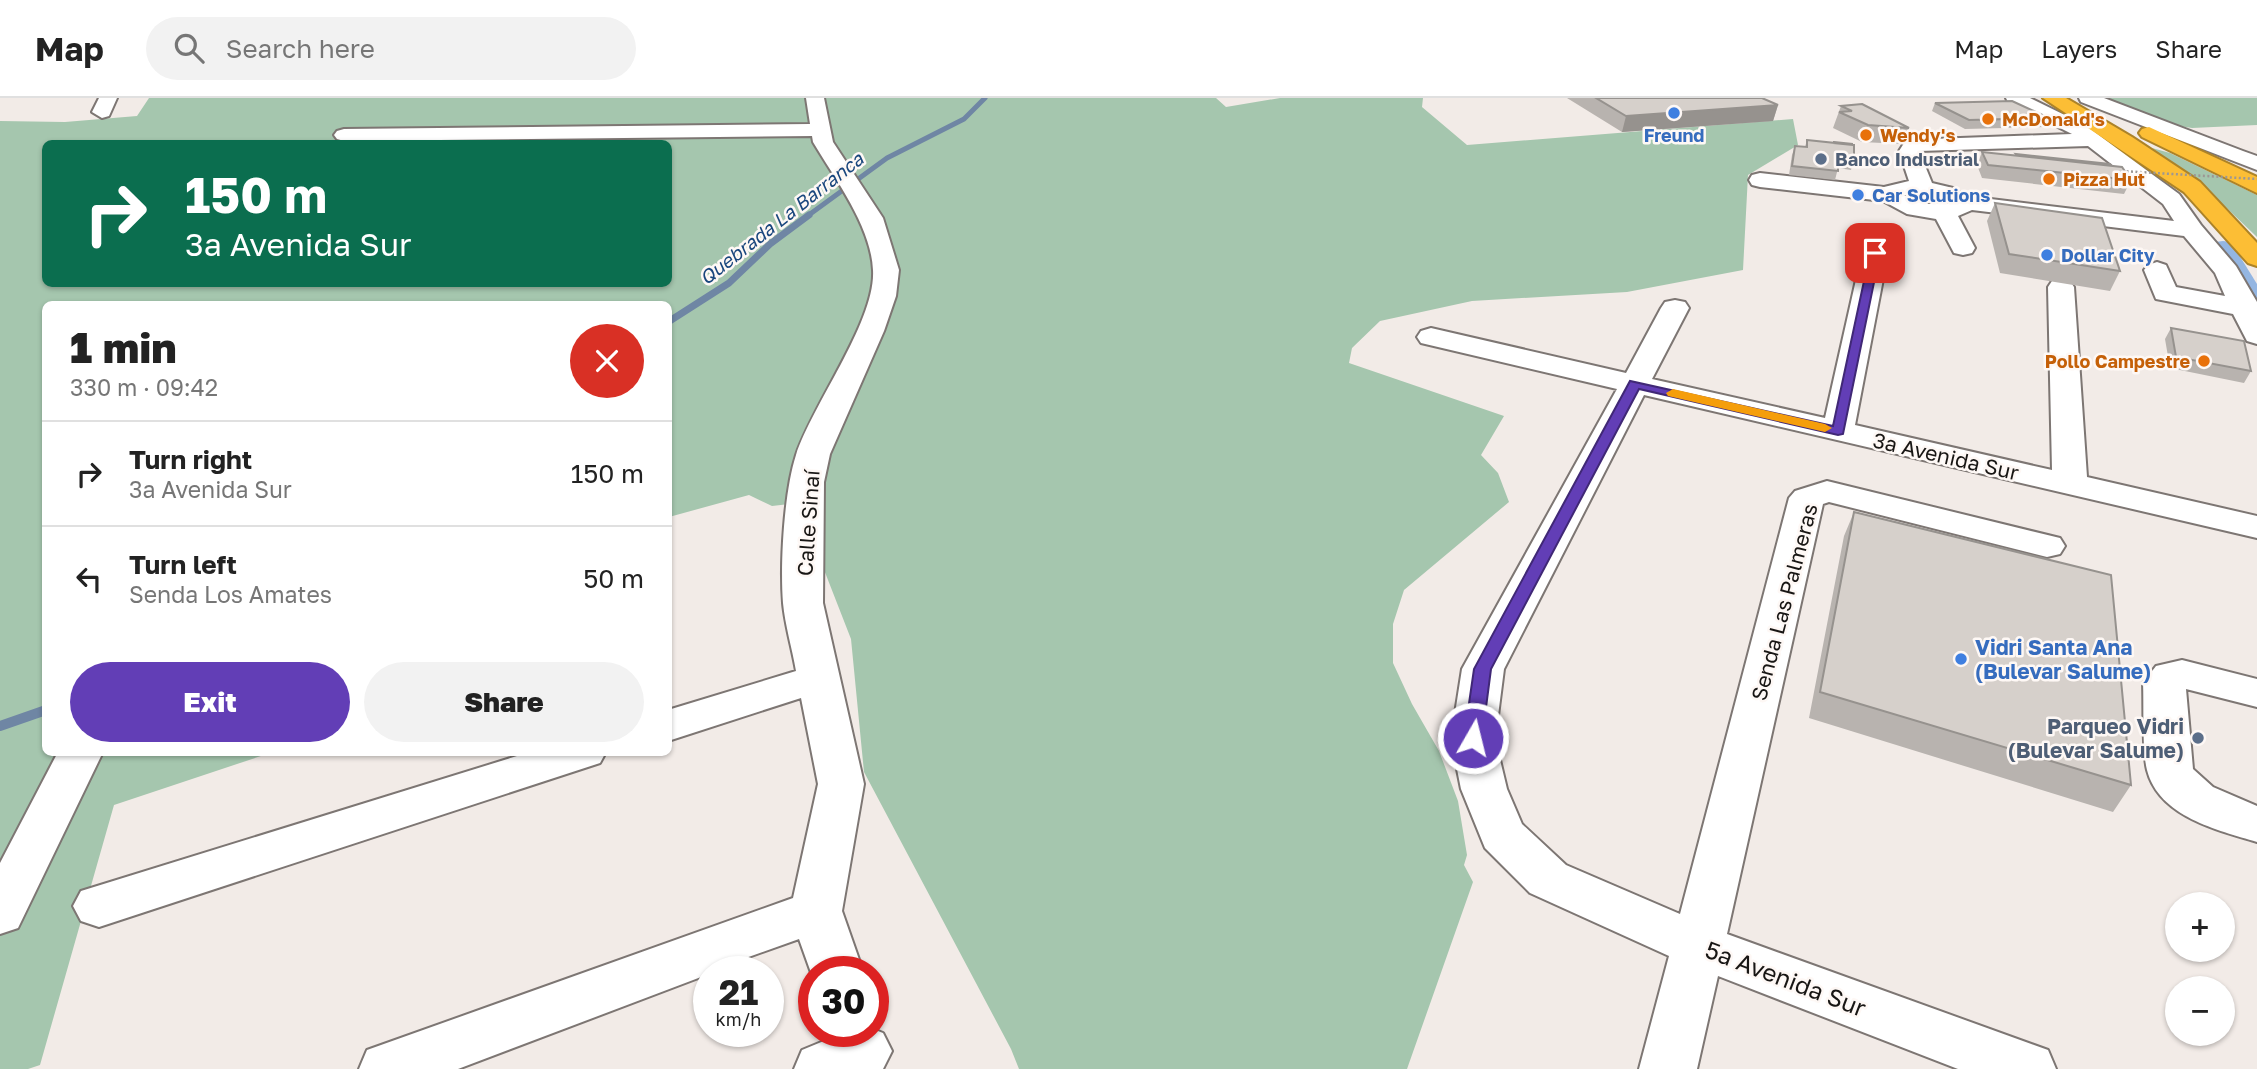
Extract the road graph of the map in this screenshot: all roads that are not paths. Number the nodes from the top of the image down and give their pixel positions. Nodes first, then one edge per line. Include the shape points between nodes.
1 (815, 98) edge
2 (2016, 98) edge
3 (2043, 98) edge
4 (2052, 98) edge
5 (2071, 98) edge
6 (2088, 98) edge
7 (820, 130) junction
8 (344, 135) dead end
9 (2241, 137) dead end
10 (2193, 138) junction
11 (2162, 139) junction
12 (2094, 140) junction
13 (2010, 146) junction
14 (1911, 156) junction
15 (2122, 158) junction
16 (1946, 164) dead end
17 (2257, 164) edge
18 (1760, 180) dead end
19 (2257, 188) edge
20 (1923, 189) junction
21 (1890, 195) junction
22 (2121, 196) edge
23 (1957, 198) junction
24 (2058, 205) junction
25 (2224, 219) junction
26 (2129, 223) junction
27 (2191, 227) junction
28 (1963, 248) dead end
29 (2250, 251) edge
30 (1875, 253) dead end
31 (2061, 287) edge
32 (1675, 308) dead end
33 (2251, 309) edge
34 (2257, 335) edge
35 (1431, 337) dead end
36 (1635, 384) junction
37 (1838, 431) junction
38 (2070, 484) junction
39 (2257, 527) edge
40 (2047, 546) dead end
41 (819, 678) junction
42 (2257, 693) edge
43 (672, 725) edge
44 (79, 756) edge
45 (571, 756) edge
46 (2257, 824) edge
47 (99, 906) dead end
48 (816, 911) junction
49 (0, 913) edge
50 (1697, 945) junction
51 (831, 956) edge
52 (388, 1069) edge
53 (1668, 1069) edge
54 (2027, 1069) edge

1 - 7 street, Calle Sinaí
2 - 3 street
2 - 12 street
4 - 15 highway
5 - 11 highway
6 - 10 street via 2146,124
7 - 8 street
7 - 41 street, Calle Sinaí via 871,218 886,270 883,296 870,331 813,454 807,482 803,603
9 - 10 street
10 - 11 street
10 - 17 street
11 - 19 highway
12 - 13 street
12 - 15 street
13 - 14 street via 2004,155
13 - 15 street
14 - 16 street
14 - 20 street
15 - 19 highway via 2145,143
15 - 25 highway via 2192,187
15 - 27 street via 2171,199
18 - 21 street
20 - 21 street via 1897,190
20 - 23 street
21 - 23 street via 1908,206
22 - 24 street via 2128,205
23 - 24 street
23 - 28 street
24 - 26 street
25 - 27 street
25 - 29 highway
26 - 27 street
26 - 33 street via 2150,238 2165,293
27 - 29 street
27 - 33 street
30 - 37 street
31 - 38 street
32 - 36 street, 5a Avenida Sur
33 - 34 street
35 - 36 street, 3a Avenida Sur
36 - 37 street, 3a Avenida Sur
36 - 50 street, 5a Avenida Sur via 1483,669 1473,738 1484,789 1502,835 1548,879
37 - 38 street, 3a Avenida Sur
38 - 39 street, 3a Avenida Sur
40 - 50 street, Senda Las Palmeras via 1827,491 1807,498
41 - 43 street
41 - 48 street, Calle Sinaí via 841,784
42 - 46 street via 2182,674 2164,683 2170,771 2177,784 2211,809
44 - 49 street
45 - 47 street
48 - 51 street, Calle Sinaí
48 - 52 street
50 - 53 street
50 - 54 street, 5a Avenida Sur

